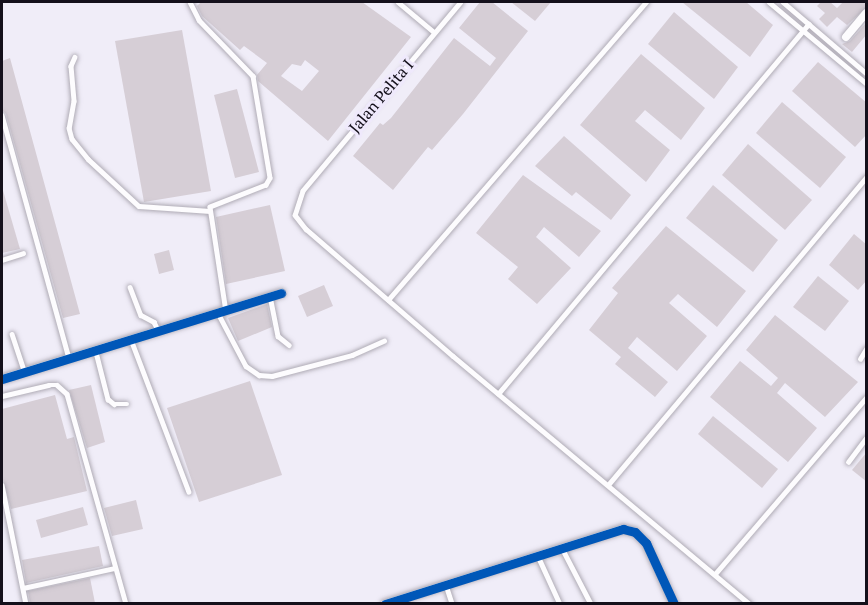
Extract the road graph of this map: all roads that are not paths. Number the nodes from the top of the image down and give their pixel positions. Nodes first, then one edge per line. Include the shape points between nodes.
1 (190, 2) edge
2 (398, 2) edge
3 (461, 2) edge
4 (646, 2) edge
5 (769, 2) edge
6 (783, 2) edge
7 (867, 13) edge
8 (809, 24) junction
9 (803, 31) junction
10 (435, 32) junction
11 (846, 37) dead end
12 (75, 57) dead end
13 (867, 73) edge
14 (867, 83) edge
15 (2, 115) edge
16 (867, 177) edge
17 (210, 211) junction
18 (23, 252) dead end
19 (2, 260) edge
20 (130, 287) dead end
21 (281, 292) dead end
22 (270, 296) junction
23 (388, 300) junction
24 (222, 312) junction
25 (159, 332) junction
26 (12, 334) dead end
27 (384, 341) dead end
28 (132, 342) junction
29 (290, 345) dead end
30 (867, 350) edge
31 (96, 352) junction
32 (69, 359) junction
33 (861, 359) dead end
34 (25, 373) junction
35 (2, 379) edge
36 (498, 394) junction
37 (2, 396) edge
38 (867, 398) edge
39 (127, 404) dead end
40 (867, 438) edge
41 (848, 462) dead end
42 (608, 485) junction
43 (2, 487) edge
44 (189, 492) dead end
45 (562, 548) junction
46 (538, 556) junction
47 (115, 568) junction
48 (715, 574) junction
49 (446, 585) junction
50 (23, 588) junction
51 (26, 603) edge
52 (126, 603) edge
53 (385, 603) edge
54 (452, 603) edge
55 (560, 603) edge
56 (591, 603) edge
57 (674, 603) edge
58 (750, 603) edge

1 - 17 lane via 199,20 253,76 270,178 266,185 213,203
2 - 10 lane
3 - 10 lane, Jalan Pelita I
4 - 23 lane
5 - 9 lane
6 - 8 lane
7 - 11 street
8 - 9 lane
8 - 13 lane
9 - 14 lane
9 - 36 lane
10 - 23 lane, Jalan Pelita I via 303,191 295,209 298,221
12 - 17 lane via 71,66 74,101 69,128 88,159 139,206
15 - 32 lane
16 - 42 lane
17 - 24 lane
18 - 19 lane
20 - 25 lane via 141,315 154,322
21 - 22 street
22 - 24 street
22 - 29 lane via 278,336
23 - 36 lane
24 - 25 street
24 - 27 lane via 246,366 259,375 272,376 352,355
25 - 28 street
26 - 34 lane
28 - 31 street
28 - 44 lane
30 - 33 lane
31 - 32 street
31 - 39 lane via 108,399 114,404
32 - 34 street
34 - 35 street
36 - 42 lane
37 - 47 lane via 49,384 57,385 67,394
38 - 48 lane
40 - 41 lane
42 - 48 lane
43 - 50 lane
45 - 46 street
45 - 56 lane
45 - 57 street via 623,529 635,532 646,543
46 - 49 street
46 - 55 lane
47 - 50 lane
47 - 52 lane
48 - 58 lane
49 - 53 street
49 - 54 lane
50 - 51 lane

